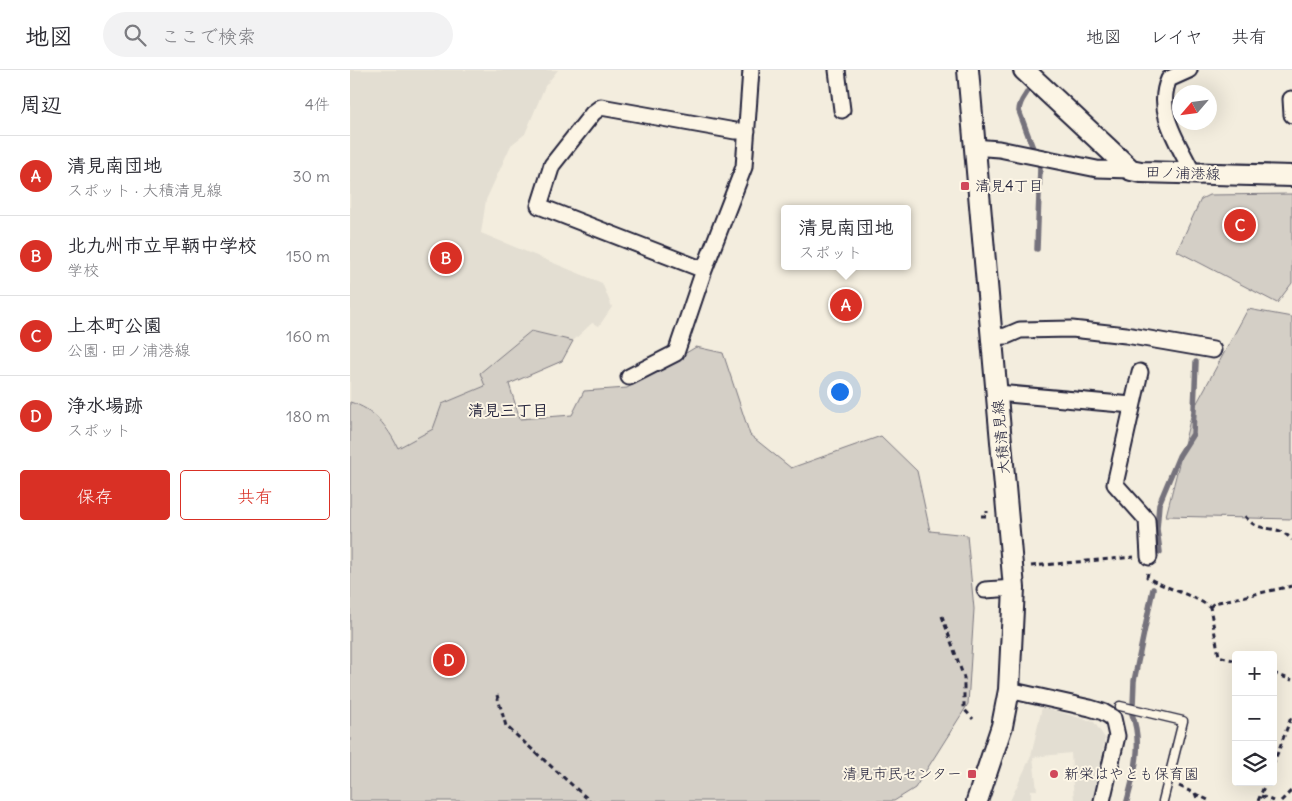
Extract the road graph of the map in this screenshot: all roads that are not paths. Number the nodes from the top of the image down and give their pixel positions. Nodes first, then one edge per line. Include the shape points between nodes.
1 (751, 70) edge
2 (837, 70) edge
3 (968, 70) edge
4 (1189, 70) edge
5 (1028, 74) edge
6 (1169, 75) edge
7 (1291, 99) edge
8 (842, 110) dead end
9 (1292, 115) edge
10 (747, 131) junction
11 (973, 147) junction
12 (1131, 170) junction
13 (1193, 174) junction
14 (1292, 176) edge
15 (704, 270) junction
16 (993, 337) junction
17 (1213, 350) dead end
18 (1140, 372) dead end
19 (630, 377) dead end
20 (998, 393) junction
21 (1132, 405) junction
22 (1149, 556) road end
23 (1014, 588) junction
24 (985, 590) dead end
25 (1009, 690) junction
26 (1120, 706) dead end
27 (977, 801) edge
28 (1102, 801) edge
29 (1163, 801) edge

1 - 10 street
2 - 8 street
3 - 11 main road, 大積清見線
4 - 6 street
5 - 12 main road, 田ノ浦港線
6 - 13 street via 1164,89 1164,110
7 - 9 street
10 - 15 street via 744,167
10 - 15 street via 601,107 552,165 539,206
11 - 12 street via 999,149 1097,169
11 - 16 main road, 大積清見線
12 - 13 main road, 田ノ浦港線
13 - 14 main road, 田ノ浦港線
15 - 19 street via 676,353
16 - 17 street via 1020,330 1072,329
16 - 20 main road, 大積清見線
18 - 21 street
20 - 21 street
20 - 23 main road, 大積清見線
21 - 22 street via 1115,484 1147,520
23 - 24 street
23 - 25 main road, 大積清見線
25 - 27 main road, 大積清見線 via 1002,726
25 - 28 street via 1090,708 1113,718 1117,736
26 - 29 lane via 1183,720

